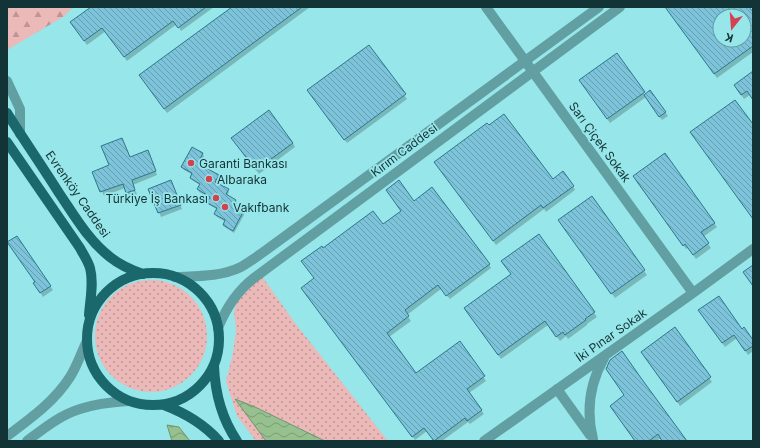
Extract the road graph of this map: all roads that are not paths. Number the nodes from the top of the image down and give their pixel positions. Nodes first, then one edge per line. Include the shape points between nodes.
1 (486, 7) edge
2 (599, 7) edge
3 (620, 7) edge
4 (525, 60) junction
5 (533, 71) junction
6 (7, 81) edge
7 (7, 113) edge
8 (20, 134) junction
9 (7, 142) edge
10 (753, 249) edge
11 (143, 274) junction
12 (175, 277) junction
13 (693, 293) junction
14 (89, 322) junction
15 (218, 328) junction
16 (87, 341) junction
17 (605, 355) junction
18 (214, 364) junction
19 (558, 389) junction
20 (128, 401) junction
21 (164, 404) junction
22 (7, 436) edge
23 (594, 440) edge
24 (27, 441) edge
25 (219, 441) edge
26 (237, 441) edge
27 (484, 441) edge

1 - 4 street, Sarı Çiçek Sokak
2 - 4 street, Kırım Caddesi
3 - 5 street, Kırım Caddesi
4 - 5 street, Sarı Çiçek Sokak
4 - 12 street, Kırım Caddesi via 250,261 222,273
5 - 13 street, Sarı Çiçek Sokak
5 - 15 street, Kırım Caddesi via 250,281 229,304
6 - 8 street via 20,109
7 - 8 main road, Evrenköy Caddesi
8 - 11 main road, Evrenköy Caddesi via 97,246 118,263
9 - 14 main road via 80,248 90,267
10 - 13 street, İki Pınar Sokak
11 - 12 main road
11 - 14 main road via 125,279 109,290 96,305
12 - 15 main road via 189,284 207,301
13 - 17 street, İki Pınar Sokak
14 - 16 main road
15 - 18 main road via 219,347
16 - 20 main road via 90,360 98,377 112,391
16 - 22 street via 70,377 59,392
17 - 19 street, İki Pınar Sokak
17 - 23 street via 595,376 590,396 590,422
18 - 21 main road via 206,379 194,391 180,400
18 - 26 main road via 221,407
19 - 23 street
19 - 27 street, İki Pınar Sokak
20 - 21 main road via 150,405
20 - 24 street via 78,409 47,426
21 - 25 main road via 197,421

